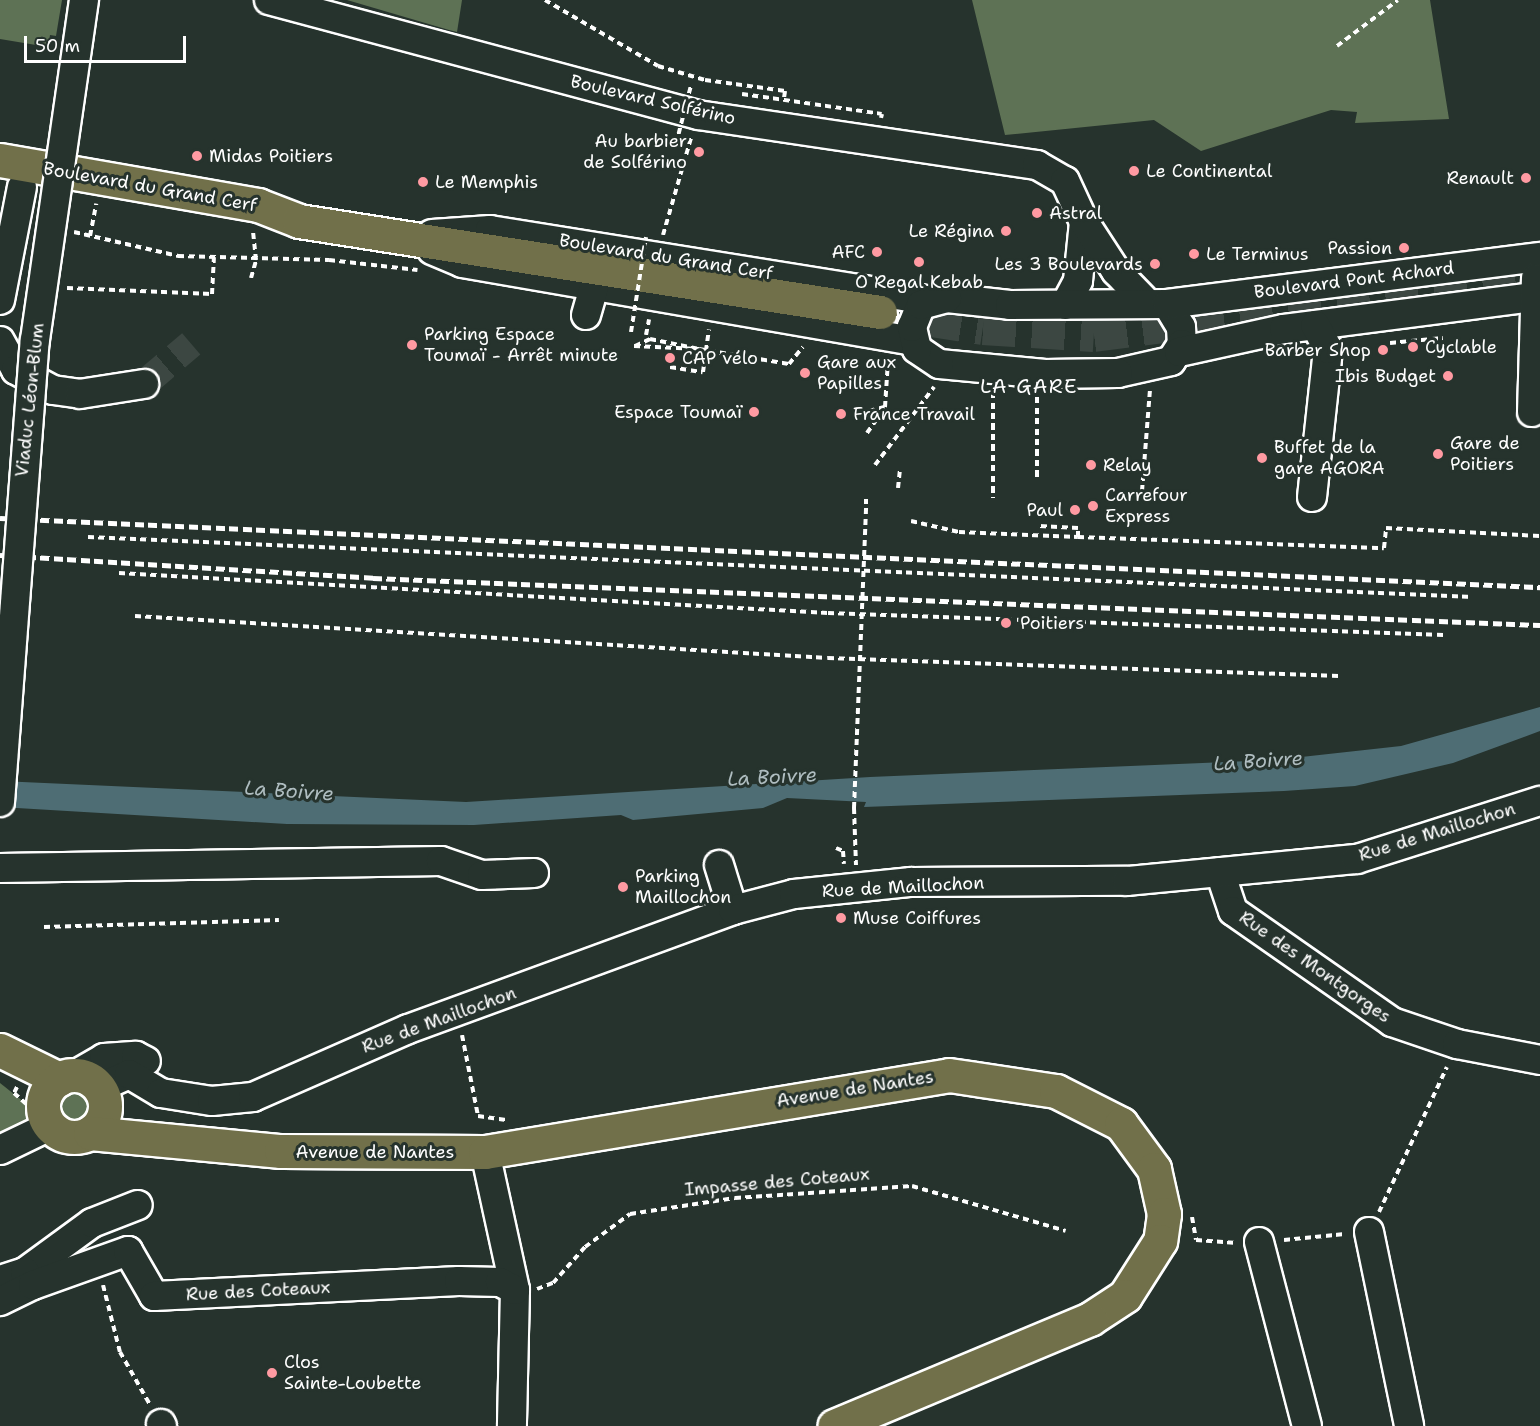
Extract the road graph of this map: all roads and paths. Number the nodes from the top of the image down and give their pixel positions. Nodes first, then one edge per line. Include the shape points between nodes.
1 (84, 0) edge
2 (269, 0) edge
3 (545, 0) edge
4 (1398, 0) edge
5 (1337, 46) dead end
6 (693, 77) junction
7 (729, 93) dead end
8 (693, 134) dead end
9 (676, 144) dead end
10 (0, 160) edge
11 (11, 185) edge
12 (299, 220) junction
13 (1084, 222) junction
14 (70, 232) dead end
15 (662, 236) dead end
16 (403, 237) junction
17 (646, 237) dead end
18 (214, 257) junction
19 (1537, 257) edge
20 (428, 272) dead end
21 (594, 286) junction
22 (77, 288) dead end
23 (1539, 296) edge
24 (0, 300) edge
25 (928, 300) junction
26 (1157, 303) junction
27 (1065, 305) junction
28 (880, 312) tunnel mouth
29 (629, 313) dead end
30 (586, 315) dead end
31 (649, 318) junction
32 (659, 320) dead end
33 (1315, 325) junction
34 (699, 326) dead end
35 (709, 328) junction
36 (720, 330) dead end
37 (631, 332) dead end
38 (646, 335) dead end
39 (804, 338) junction
40 (1443, 338) dead end
41 (0, 341) edge
42 (1385, 343) dead end
43 (901, 344) junction
44 (699, 349) junction
45 (706, 350) junction
46 (1179, 352) junction
47 (670, 367) dead end
48 (938, 382) dead end
49 (1537, 383) edge
50 (144, 384) tunnel mouth
51 (993, 388) dead end
52 (1150, 388) dead end
53 (1037, 390) dead end
54 (885, 407) junction
55 (869, 411) dead end
56 (1532, 412) dead end
57 (867, 433) dead end
58 (875, 465) dead end
59 (900, 468) dead end
60 (1038, 477) dead end
61 (898, 488) dead end
62 (1142, 491) dead end
63 (1312, 497) dead end
64 (993, 498) dead end
65 (866, 501) dead end
66 (911, 521) dead end
67 (1039, 526) dead end
68 (1540, 536) edge
69 (88, 537) dead end
70 (1078, 537) junction
71 (830, 566) junction
72 (864, 568) junction
73 (883, 570) junction
74 (119, 573) dead end
75 (1473, 597) dead end
76 (828, 611) junction
77 (862, 613) junction
78 (880, 613) junction
79 (135, 616) dead end
80 (1444, 635) dead end
81 (828, 657) junction
82 (860, 657) junction
83 (877, 659) junction
84 (1339, 676) dead end
85 (1540, 801) edge
86 (0, 802) edge
87 (854, 846) dead end
88 (836, 848) dead end
89 (719, 865) dead end
90 (856, 867) dead end
91 (0, 868) edge
92 (1220, 872) junction
93 (534, 873) dead end
94 (733, 910) junction
95 (279, 920) dead end
96 (44, 927) dead end
97 (461, 1030) dead end
98 (1457, 1044) junction
99 (0, 1050) edge
100 (1540, 1060) edge
101 (10, 1077) edge
102 (68, 1107) junction
103 (502, 1119) dead end
104 (0, 1150) edge
105 (485, 1152) junction
106 (138, 1205) dead end
107 (1191, 1208) dead end
108 (1066, 1231) dead end
109 (1369, 1232) junction
110 (1259, 1242) junction
111 (87, 1268) junction
112 (19, 1279) edge
113 (515, 1290) junction
114 (0, 1301) edge
115 (162, 1425) edge
116 (512, 1426) edge
117 (834, 1426) edge
118 (1307, 1426) edge
119 (1409, 1426) edge

1 - 86 street, Viaduc Léon-Blum, bridge via 35,340
2 - 13 street, Boulevard Solférino via 698,115 1037,165 1065,181
3 - 6 path via 650,62
4 - 5 path
6 - 7 path via 785,91 784,98
6 - 9 path, bridge
8 - 15 path
10 - 12 main road, Boulevard du Grand Cerf via 258,205
11 - 12 main road, Boulevard du Grand Cerf via 261,229
11 - 24 street
12 - 16 main road, Boulevard du Grand Cerf
13 - 26 street, Boulevard Solférino via 1116,271
13 - 27 street via 1078,281
14 - 18 path via 178,256
16 - 21 street, Boulevard du Grand Cerf via 462,263
16 - 25 street, Boulevard du Grand Cerf via 490,230
16 - 28 main road, Boulevard du Grand Cerf
17 - 37 path, bridge
18 - 20 path via 360,262
18 - 22 path via 212,294
19 - 23 street
19 - 26 street, Boulevard Pont Achard
21 - 30 street
21 - 39 street, Boulevard du Grand Cerf
23 - 33 street
23 - 49 street
25 - 27 street, Boulevard du Grand Cerf
25 - 43 street
26 - 27 street, Boulevard Pont Achard
26 - 46 street, Boulevard Solférino via 1181,327
29 - 31 path
31 - 32 path
31 - 38 path
33 - 46 street
33 - 63 street via 1328,350
34 - 35 path
35 - 36 path
35 - 45 path
39 - 43 street, Boulevard du Grand Cerf
39 - 45 path via 789,364
40 - 42 path
41 - 50 street via 16,370 53,390 81,394
43 - 46 street via 939,364 1045,374 1143,370
43 - 54 path
44 - 44 path via 650,339 634,346 649,344
44 - 45 path
45 - 47 path via 703,372
48 - 58 path
49 - 56 street
51 - 64 path
52 - 62 path
53 - 60 path
54 - 55 path
54 - 57 path
59 - 61 path
65 - 72 path, bridge
66 - 70 path via 959,532
67 - 70 path via 1078,528
68 - 70 path via 1386,528 1384,548
69 - 71 path
71 - 72 path
71 - 73 path
72 - 73 path
72 - 77 path, bridge
73 - 75 path
74 - 76 path
76 - 77 path
76 - 78 path
77 - 78 path
77 - 82 path, bridge
78 - 80 path via 1282,633
79 - 81 path
81 - 82 path
81 - 83 path
82 - 83 path
82 - 87 path, bridge
83 - 84 path via 1111,672
85 - 92 street, Rue de Maillochon via 1357,859
88 - 90 path via 843,851 845,869
89 - 94 street
91 - 93 street via 441,861 482,875
92 - 94 street, Rue de Maillochon via 1127,881 869,885
92 - 98 street, Rue des Montgorges via 1233,911 1245,921 1392,1022
94 - 102 street, Rue de Maillochon via 408,1029 263,1094 226,1101 161,1093 129,1074
95 - 96 path
97 - 103 path via 478,1116
98 - 100 street, Rue des Montgorges
98 - 109 path
99 - 102 main road, Avenue de Nantes
101 - 102 main road
101 - 102 path via 14,1093 30,1103 34,1125 22,1130
102 - 104 street
102 - 105 main road, Avenue de Nantes via 178,1139 281,1151
105 - 113 street
105 - 117 main road, Avenue de Nantes via 922,1076 1029,1084 1090,1104 1121,1124 1154,1169 1164,1214 1160,1241 1125,1296 1090,1319
106 - 112 street via 92,1223
107 - 110 path via 1196,1240 1212,1244
108 - 113 path, Impasse des Coteaux via 912,1186 735,1198 630,1214 585,1247 553,1283 523,1294
109 - 110 path
109 - 119 street
110 - 118 street
111 - 112 street, Rue des Coteaux
111 - 113 street, Rue des Coteaux via 128,1251 154,1296 474,1280
111 - 115 path via 103,1284 120,1352
112 - 114 street, Rue des Coteaux
113 - 116 street

